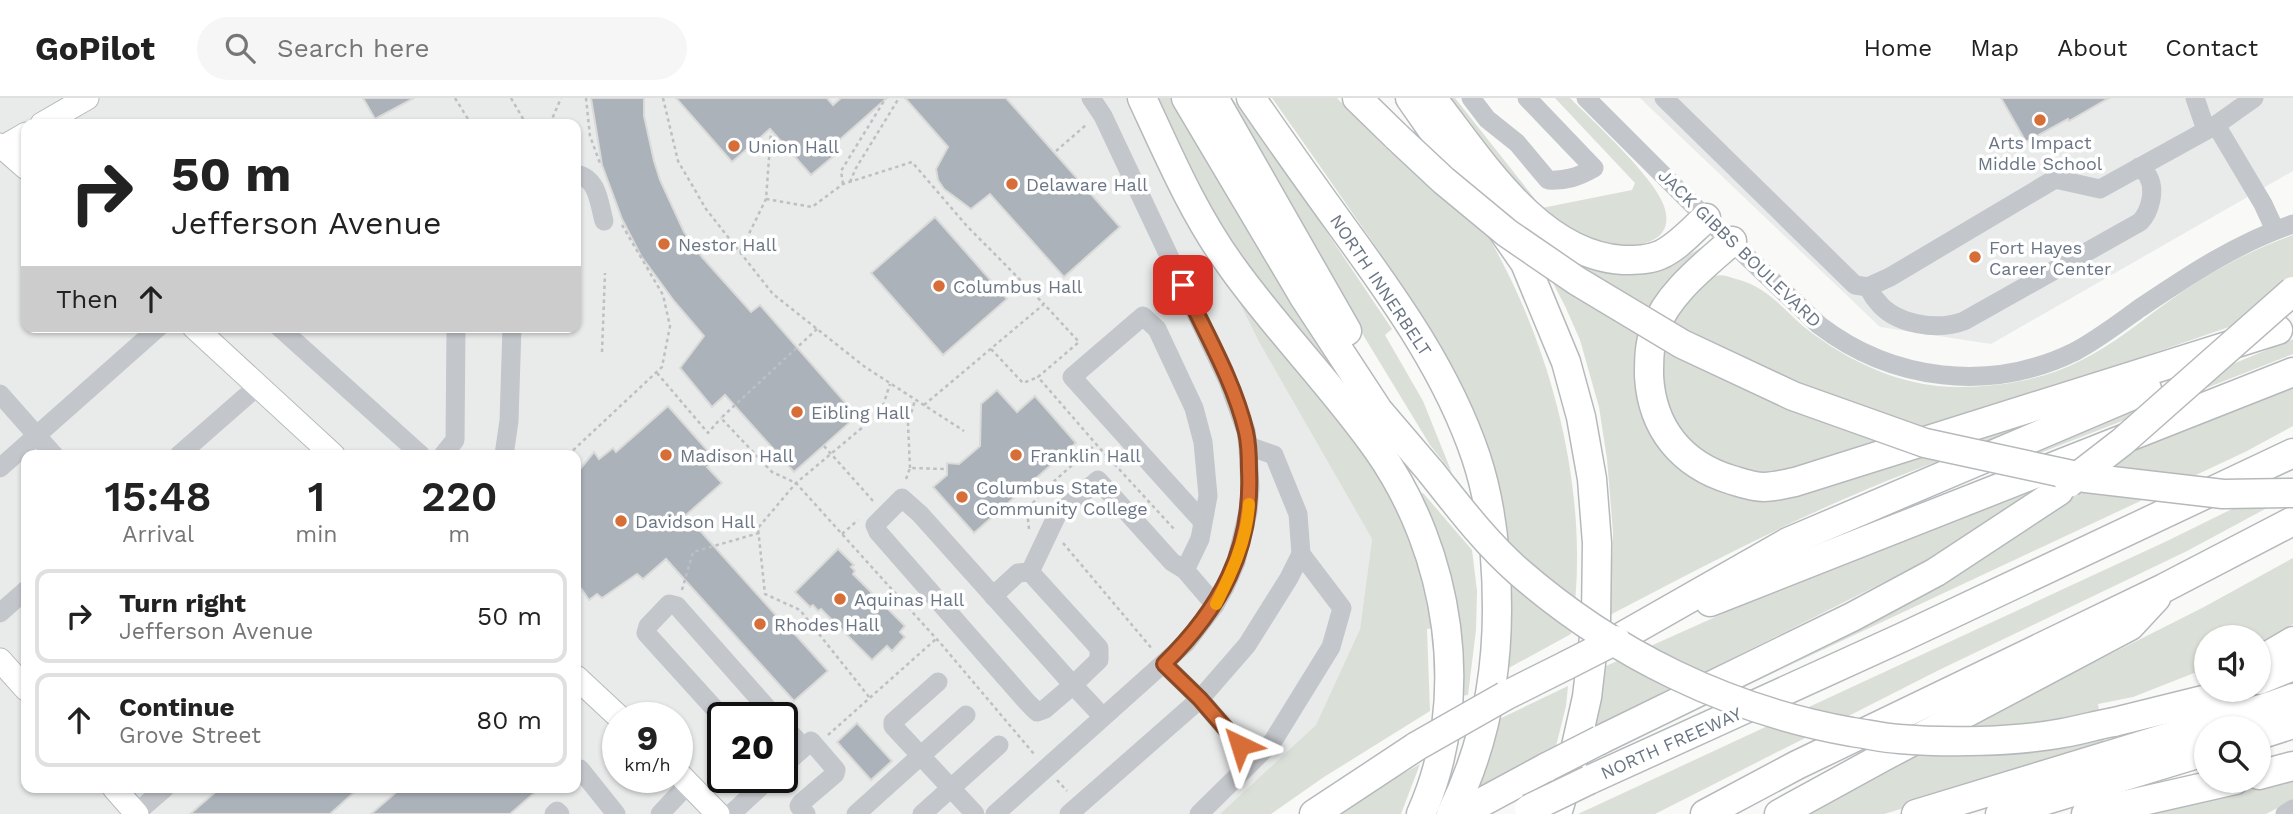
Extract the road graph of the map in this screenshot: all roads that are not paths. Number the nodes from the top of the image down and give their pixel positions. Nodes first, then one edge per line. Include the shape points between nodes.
1 (87, 98) edge
2 (1091, 98) edge
3 (1142, 98) edge
4 (1186, 98) edge
5 (1214, 98) edge
6 (1251, 98) edge
7 (1357, 98) edge
8 (1410, 98) edge
9 (1432, 98) edge
10 (1471, 98) edge
11 (1527, 98) edge
12 (1586, 98) edge
13 (1664, 98) edge
14 (2254, 98) edge
15 (2202, 101) edge
16 (51, 119) edge
17 (2211, 127) junction
18 (21, 137) edge
19 (1, 147) edge
20 (21, 164) edge
21 (2139, 167) junction
22 (581, 176) edge
23 (1706, 218) junction
24 (604, 221) dead end
25 (2284, 227) edge
26 (1732, 242) junction
27 (1868, 287) junction
28 (2293, 291) edge
29 (2285, 328) edge
30 (152, 333) edge
31 (201, 333) edge
32 (286, 333) edge
33 (456, 333) edge
34 (512, 333) edge
35 (2293, 372) edge
36 (258, 386) junction
37 (0, 394) edge
38 (36, 435) junction
39 (1248, 446) junction
40 (50, 450) edge
41 (185, 450) edge
42 (328, 450) edge
43 (415, 450) edge
44 (447, 450) edge
45 (505, 450) edge
46 (2293, 453) edge
47 (0, 468) edge
48 (1430, 472) junction
49 (2293, 493) edge
50 (2293, 521) edge
51 (1203, 522) junction
52 (1301, 554) junction
53 (1185, 570) junction
54 (1030, 572) junction
55 (2164, 588) junction
56 (21, 594) edge
57 (993, 596) junction
58 (1215, 605) junction
59 (0, 613) edge
60 (1616, 640) junction
61 (2293, 641) edge
62 (2271, 654) edge
63 (0, 660) edge
64 (1164, 664) junction
65 (2293, 666) edge
66 (2271, 675) edge
67 (581, 682) edge
68 (938, 682) dead end
69 (21, 683) edge
70 (1073, 685) junction
71 (2194, 689) edge
72 (2293, 698) edge
73 (1200, 699) junction
74 (603, 702) edge
75 (709, 702) edge
76 (762, 702) edge
77 (2195, 702) edge
78 (966, 715) dead end
79 (1103, 717) junction
80 (2114, 722) junction
81 (2293, 724) edge
82 (2271, 731) edge
83 (798, 738) edge
84 (999, 745) dead end
85 (809, 747) junction
86 (798, 755) edge
87 (2194, 755) edge
88 (920, 756) junction
89 (1253, 760) junction
90 (2293, 766) edge
91 (581, 770) edge
92 (2271, 772) edge
93 (950, 789) junction
94 (2194, 789) edge
95 (118, 793) edge
96 (159, 793) edge
97 (686, 793) edge
98 (693, 793) edge
99 (754, 793) edge
100 (1074, 809) edge
101 (2293, 809) edge
102 (1460, 812) edge
103 (1524, 812) edge
104 (136, 814) edge
105 (554, 814) edge
106 (560, 814) edge
107 (616, 814) edge
108 (660, 814) edge
109 (718, 814) edge
110 (731, 814) edge
111 (806, 814) edge
112 (856, 814) edge
113 (922, 814) edge
114 (975, 814) edge
115 (995, 814) edge
116 (1199, 814) edge
117 (1314, 814) edge
118 (1422, 814) edge
119 (1557, 814) edge
120 (1705, 814) edge
121 (1779, 814) edge
122 (1916, 814) edge
123 (2000, 814) edge
124 (2086, 814) edge
125 (2285, 814) edge

1 - 16 main road
2 - 39 street via 1228,381
3 - 118 highway via 1207,229 1272,320 1378,451 1426,543 1443,608 1450,686 1441,758
4 - 48 highway via 1284,264 1378,410
5 - 48 highway
6 - 102 highway, NORTH INNERBELT via 1401,307 1433,361 1476,457 1489,507 1497,576 1497,636 1493,686 1460,796
7 - 49 highway, bridge via 1443,180 1507,233 1577,281 1682,344 1793,396 1925,443 2086,478 2223,494
8 - 119 highway via 1525,263 1566,362 1581,417 1597,543 1596,620 1587,697
9 - 23 highway via 1531,218 1584,252 1638,261 1658,256
10 - 11 street via 1548,180 1576,178 1594,169
12 - 23 street, JACK GIBBS BOULEVARD
13 - 27 street via 1845,277
14 - 17 street
15 - 17 street
17 - 21 street
17 - 25 street
18 - 19 main road
19 - 20 main road
21 - 27 street via 2100,189 2055,179
21 - 27 street via 2149,176 2151,187 2147,214 2140,222 1964,321 1943,327 1909,322 1878,303
22 - 24 street via 596,189
23 - 26 street, JACK GIBBS BOULEVARD
25 - 26 street, JACK GIBBS BOULEVARD via 2213,260 2075,351 2014,372 1976,378 1907,369 1838,339 1801,310
26 - 29 highway via 1677,292 1655,327 1649,357 1650,391 1656,415 1670,440 1690,461 1743,484 1764,487 1796,482
28 - 102 highway, bridge via 2122,442 2059,491 1936,572
29 - 60 highway via 1788,542
30 - 38 street
31 - 36 main road
32 - 43 street
33 - 44 street via 455,440
34 - 45 street
35 - 60 highway
36 - 41 street
36 - 42 main road
37 - 38 street
38 - 40 street
38 - 47 street
39 - 52 street via 1274,455 1298,514
39 - 58 street via 1250,488 1244,538
46 - 103 highway, NORTH FREEWAY, bridge
48 - 80 highway, bridge via 1508,561 1561,606 1628,651 1702,689 1806,724 1898,739 1984,740
50 - 55 highway
51 - 51 street via 1208,496 1203,442 1194,408 1157,329 1143,316 1072,377
51 - 53 street
52 - 73 street via 1247,645
52 - 89 street via 1342,608 1331,647 1273,741
53 - 54 street via 1172,562 1098,480 1057,515
53 - 58 street
54 - 57 street via 1018,573
54 - 70 street via 1099,648 1099,660
55 - 120 highway
55 - 121 highway via 2130,626
56 - 59 street
57 - 70 street
57 - 70 street via 902,498 876,525 1037,712
58 - 64 street
60 - 117 highway, bridge via 1417,746
61 - 62 highway
63 - 69 main road
64 - 73 street
64 - 79 street
65 - 66 highway
67 - 74 main road
68 - 88 street via 893,722
70 - 79 street
71 - 80 highway
72 - 122 highway
73 - 89 street
73 - 100 street
75 - 76 street via 646,633 669,604 677,606
77 - 80 highway
78 - 88 street
79 - 115 street
81 - 82 highway
83 - 85 street
84 - 93 street
85 - 86 street
85 - 111 street via 836,770 801,803
87 - 123 highway
88 - 93 street
88 - 112 street
89 - 116 street
90 - 92 highway
91 - 107 street
93 - 113 street
93 - 114 street
94 - 124 highway
95 - 104 main road
96 - 104 street
97 - 108 street
98 - 109 main road
99 - 110 street
101 - 125 street
105 - 106 street

